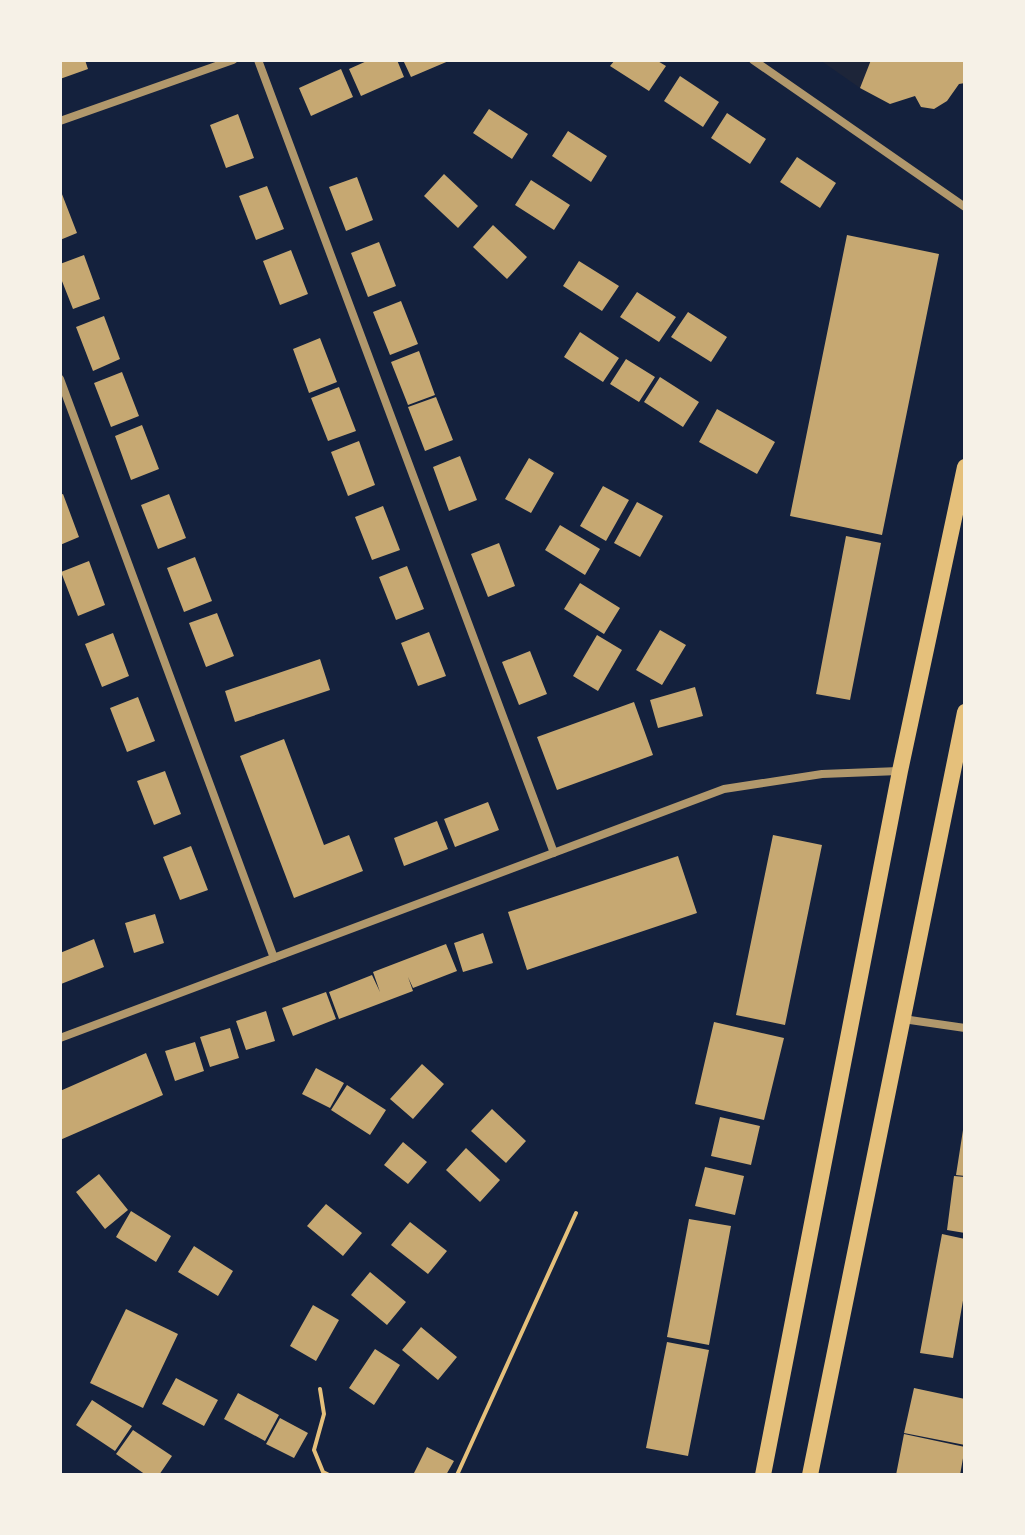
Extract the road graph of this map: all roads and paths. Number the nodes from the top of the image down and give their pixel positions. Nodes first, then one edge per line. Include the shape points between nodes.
1 (233, 60) edge
2 (258, 60) edge
3 (753, 60) edge
4 (60, 121) edge
5 (965, 207) edge
6 (60, 379) edge
7 (965, 467) edge
8 (965, 712) edge
9 (900, 771) junction
10 (959, 772) edge
11 (554, 853) junction
12 (274, 958) junction
13 (901, 1018) junction
14 (965, 1028) edge
15 (60, 1038) edge
16 (576, 1213) dead end
17 (320, 1389) dead end
18 (329, 1475) edge
19 (457, 1475) edge
20 (763, 1475) edge
21 (810, 1475) edge

1 - 4 street
2 - 11 street
3 - 5 street
6 - 12 street
7 - 9 main road
8 - 10 main road
9 - 11 street via 822,774 724,789
9 - 20 main road
10 - 13 main road
11 - 12 street
12 - 15 street
13 - 14 street
13 - 21 main road
16 - 19 path
17 - 18 path via 324,1414 314,1450

